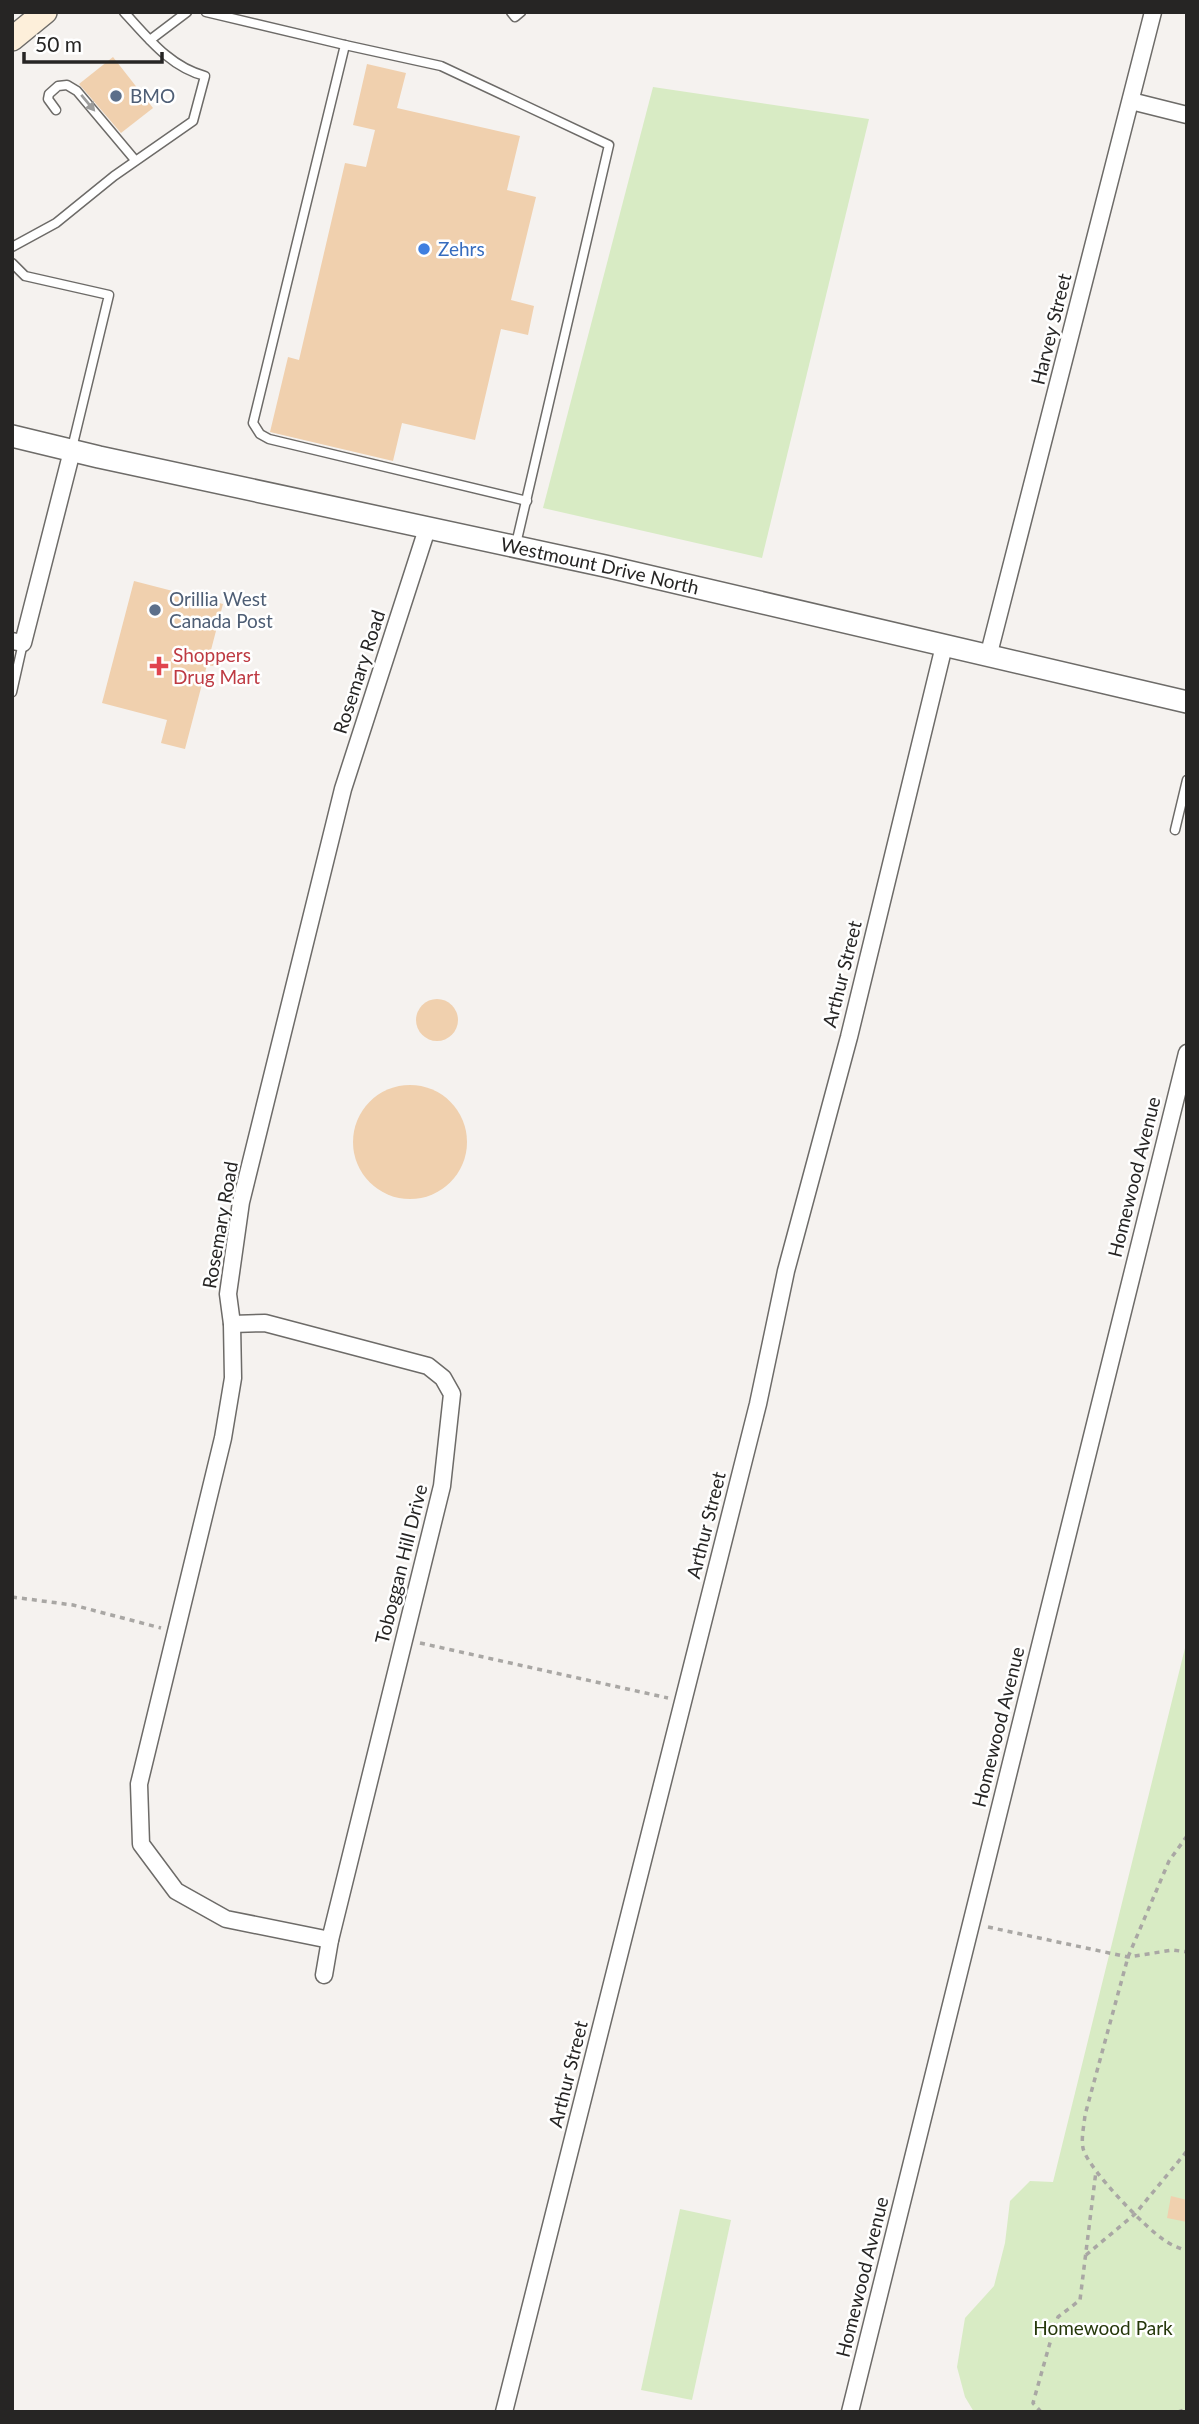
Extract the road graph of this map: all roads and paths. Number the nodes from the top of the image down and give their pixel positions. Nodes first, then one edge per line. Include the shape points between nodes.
1 (45, 12) edge
2 (124, 12) edge
3 (187, 12) edge
4 (206, 12) edge
5 (511, 12) edge
6 (521, 12) edge
7 (1153, 12) edge
8 (12, 39) edge
9 (150, 40) junction
10 (345, 45) junction
11 (1131, 101) junction
12 (55, 110) dead end
13 (1187, 115) edge
14 (135, 160) junction
15 (12, 247) edge
16 (12, 263) edge
17 (12, 436) edge
18 (72, 451) junction
19 (527, 501) junction
20 (427, 529) junction
21 (516, 547) junction
22 (18, 642) edge
23 (944, 646) junction
24 (988, 657) junction
25 (12, 692) edge
26 (1187, 702) edge
27 (1187, 780) edge
28 (1184, 808) edge
29 (1175, 830) dead end
30 (1187, 1052) edge
31 (232, 1324) junction
32 (12, 1597) edge
33 (176, 1632) junction
34 (404, 1639) junction
35 (684, 1702) junction
36 (1187, 1836) edge
37 (972, 1923) junction
38 (330, 1940) junction
39 (1187, 1952) edge
40 (1128, 1956) junction
41 (324, 1975) dead end
42 (1187, 2151) edge
43 (1096, 2171) junction
44 (1135, 2214) junction
45 (1187, 2251) edge
46 (1084, 2256) junction
47 (1187, 2409) edge
48 (504, 2412) edge
49 (850, 2412) edge
50 (1041, 2412) edge
51 (1178, 2412) edge

1 - 8 main road
2 - 9 lane
3 - 9 lane
4 - 10 lane
5 - 6 lane via 515,17
7 - 11 street, Harvey Street
9 - 14 lane via 173,62 205,76 193,121
10 - 19 lane via 441,66 610,145
10 - 19 lane via 254,428 269,439
11 - 13 street
11 - 24 street, Harvey Street
12 -> 14 lane via 49,94 58,86 71,86
14 - 15 lane via 56,223
16 - 18 lane via 24,276 109,295
17 - 18 street, Westmount Drive North
18 - 20 street, Westmount Drive North
18 - 22 street
19 - 21 lane
20 - 21 street, Westmount Drive North
20 - 31 street, Rosemary Road via 344,789 244,1189 228,1294
21 - 23 street, Westmount Drive North
22 - 25 lane
23 - 24 street, Westmount Drive North
23 - 35 street, Arthur Street via 849,1037 786,1271
24 - 26 street, Westmount Drive North
27 - 28 lane
28 - 29 lane
30 - 37 street, Homewood Avenue
31 - 33 street, Rosemary Road via 233,1378 223,1438
31 - 34 street, Toboggan Hill Drive via 265,1323 428,1366 443,1378 452,1394 442,1486
32 - 33 path via 73,1605
33 - 38 street, Rosemary Road via 139,1784 141,1844 176,1891 226,1919
34 - 35 path
34 - 38 street, Toboggan Hill Drive
35 - 48 street, Arthur Street
36 - 40 path via 1169,1861
37 - 40 path
37 - 49 street, Homewood Avenue
38 - 41 street, Toboggan Hill Drive
39 - 40 path
40 - 43 path via 1085,2115 1083,2149
42 - 44 path
43 - 44 path
43 - 46 path
44 - 45 path via 1166,2242
44 - 46 path
46 - 50 path via 1080,2300 1058,2317 1033,2403
47 - 51 path

